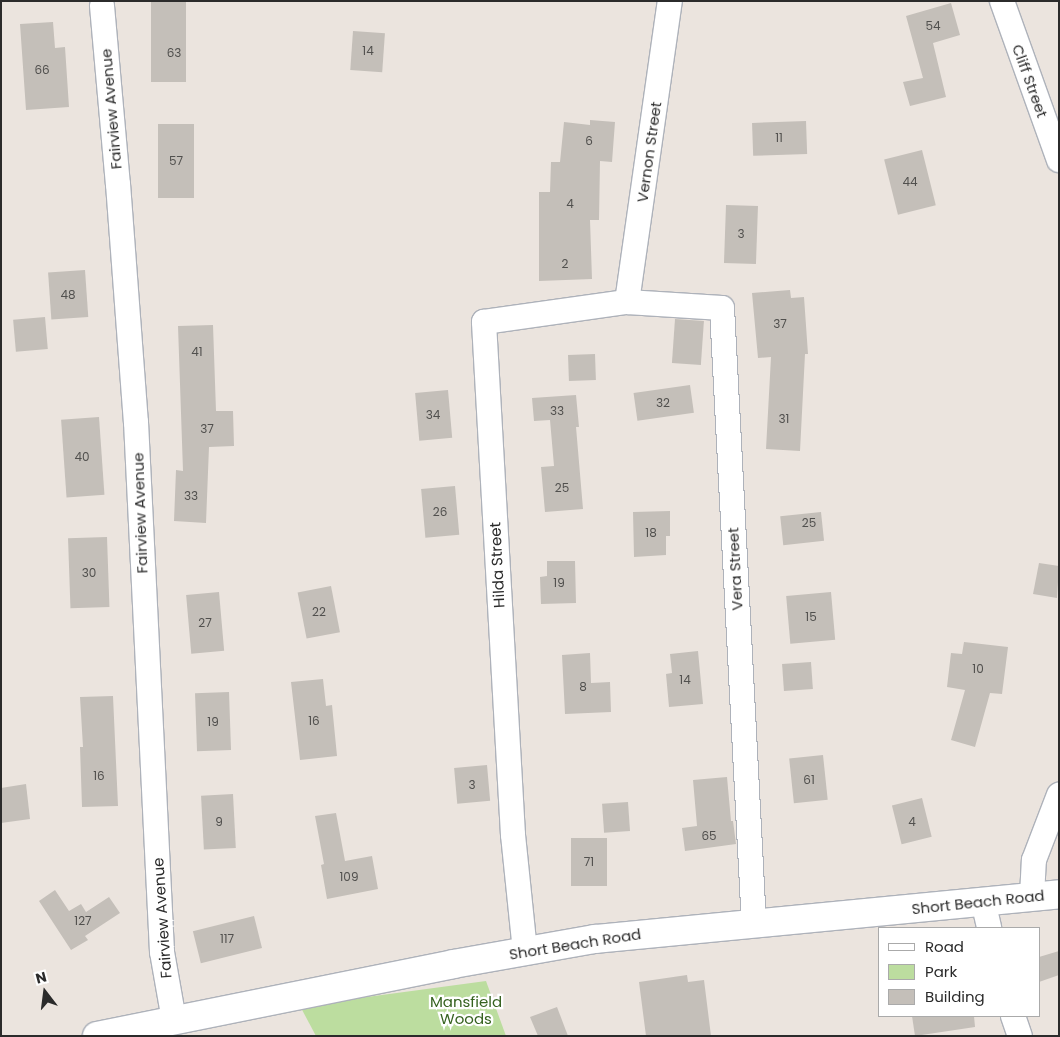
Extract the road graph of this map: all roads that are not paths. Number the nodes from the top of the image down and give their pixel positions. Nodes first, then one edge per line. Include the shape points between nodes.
1 (670, 1) edge
2 (1002, 1) edge
3 (102, 6) dead end
4 (1059, 160) edge
5 (627, 302) junction
6 (1059, 795) edge
7 (1046, 895) edge
8 (983, 901) junction
9 (754, 924) junction
10 (988, 927) edge
11 (525, 951) junction
12 (1013, 1017) edge
13 (174, 1020) junction
14 (97, 1036) edge
15 (1020, 1036) edge

1 - 5 street, Vernon Street
2 - 4 street, Cliff Street
3 - 13 street, Fairview Avenue via 135,404 162,952
5 - 9 street, Vera Street via 722,308
5 - 11 street, Hilda Street via 484,322 512,835
6 - 7 street via 1034,860
7 - 8 main road, Short Beach Road
8 - 9 main road, Short Beach Road
8 - 10 street
9 - 11 main road, Short Beach Road via 595,939
11 - 13 main road, Short Beach Road
12 - 15 street
13 - 14 main road, Short Beach Road

